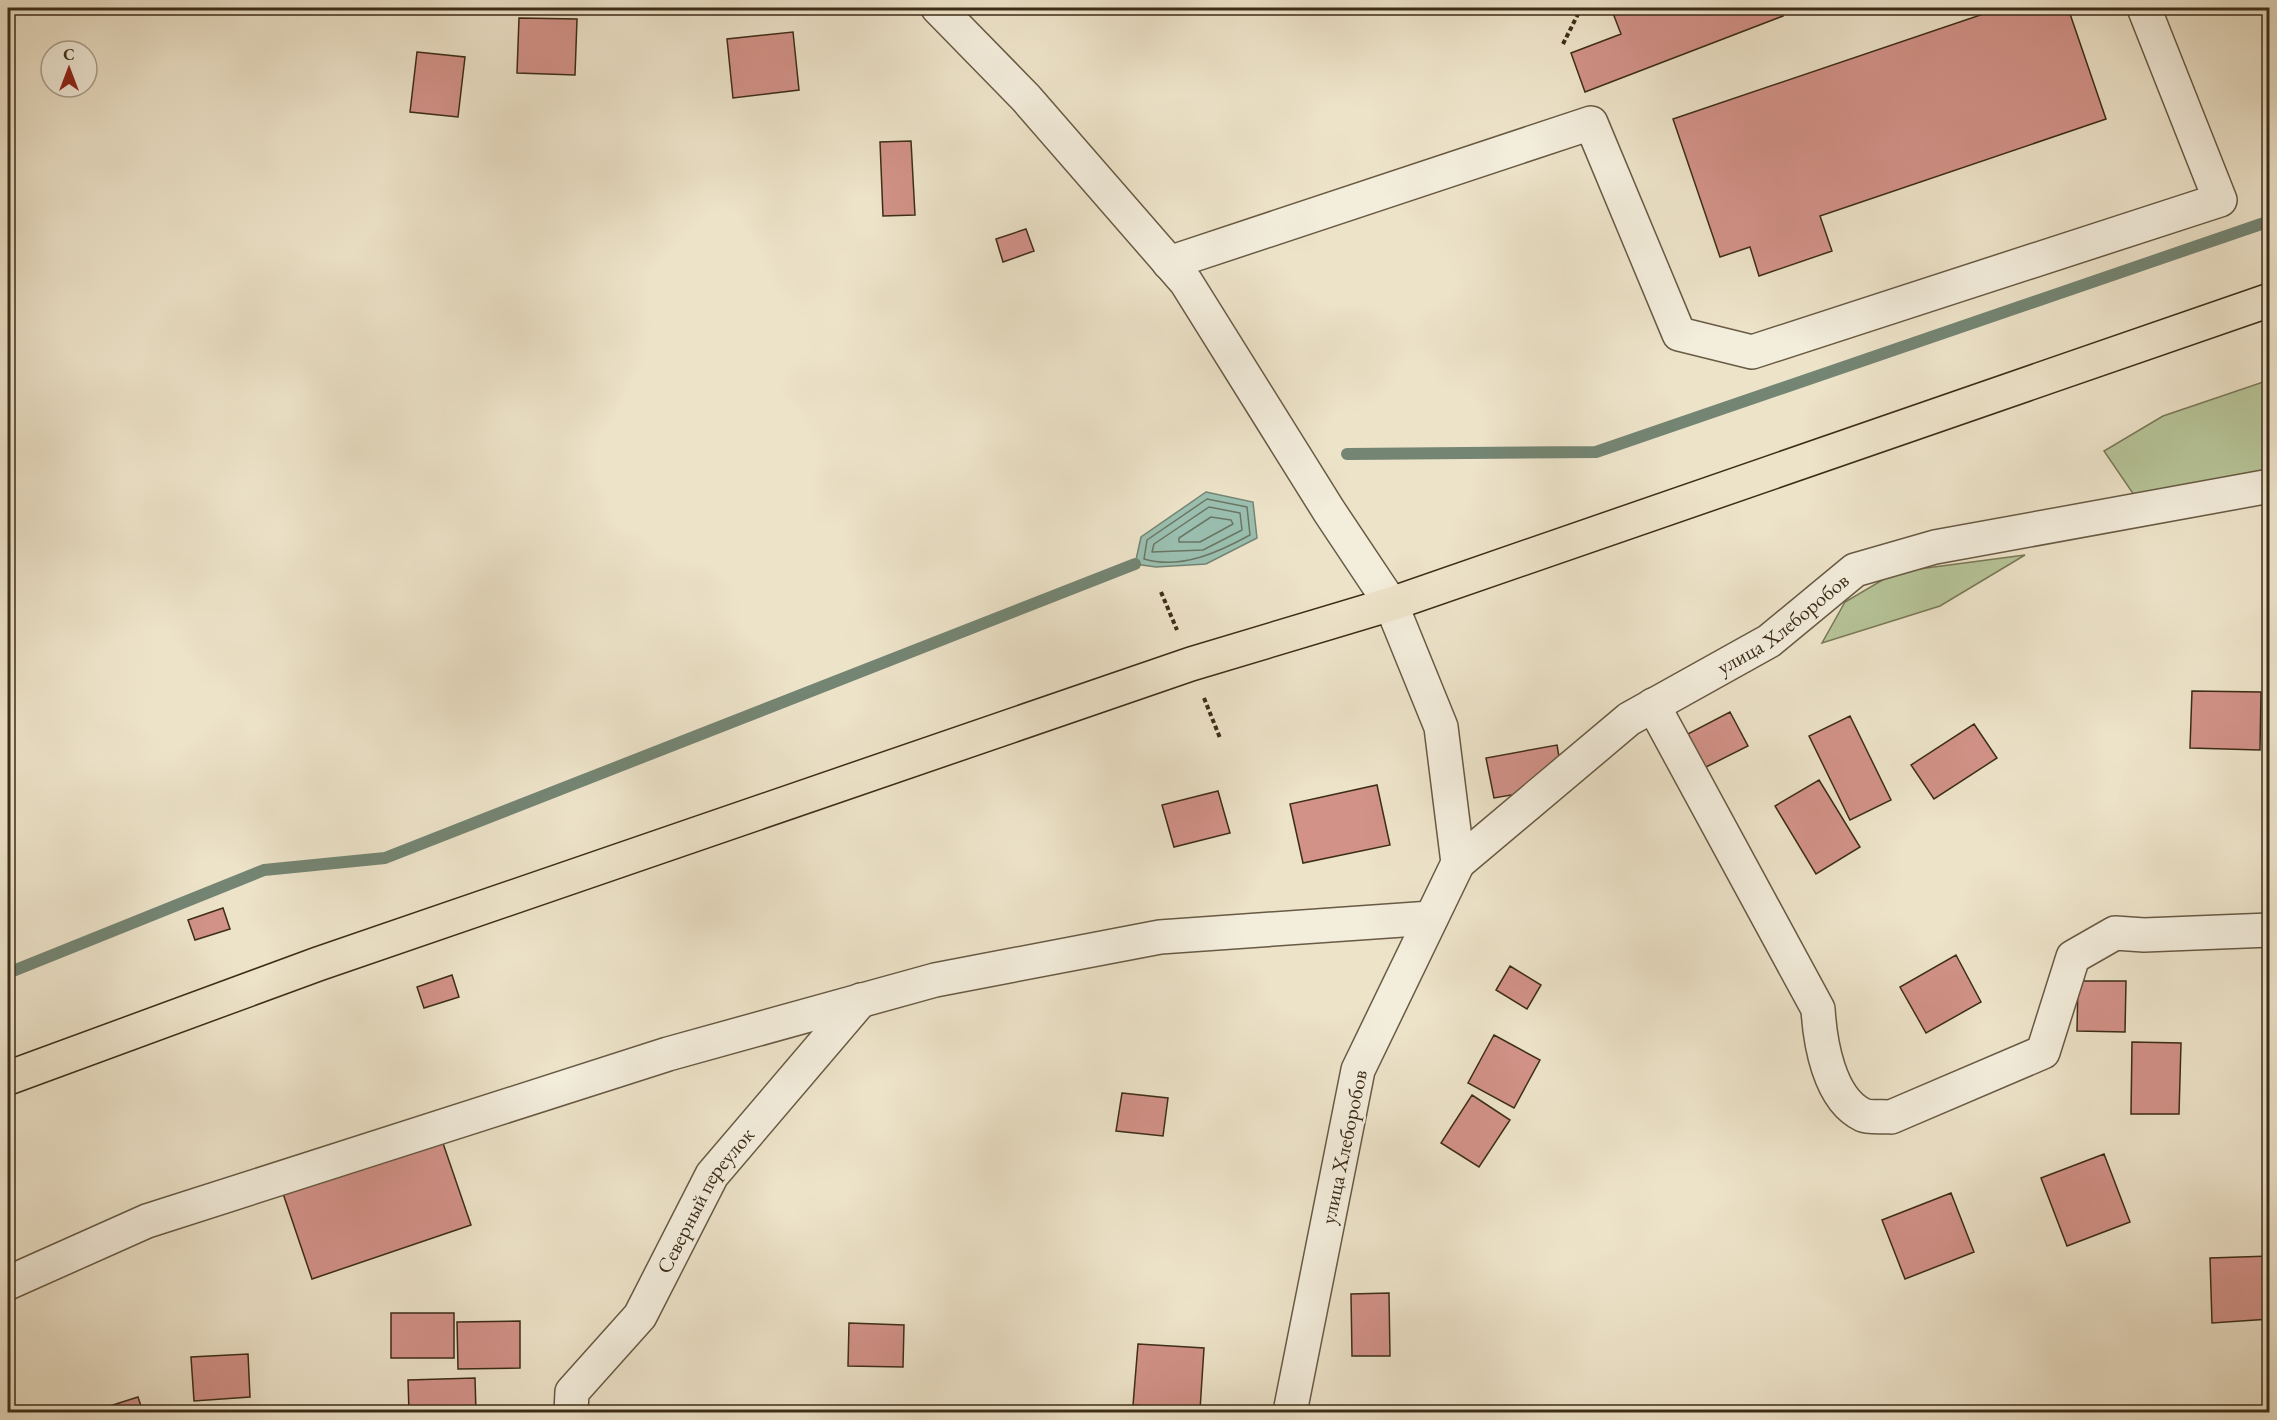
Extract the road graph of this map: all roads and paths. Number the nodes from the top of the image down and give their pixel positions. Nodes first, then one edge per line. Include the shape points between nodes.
1 (938, 8) edge
2 (1581, 8) edge
3 (2145, 8) edge
4 (1563, 44) dead end
5 (1169, 263) junction
6 (2270, 300) edge
7 (2270, 486) edge
8 (1391, 603) junction
9 (1653, 705) junction
10 (1458, 863) junction
11 (1431, 918) junction
12 (2270, 930) edge
13 (861, 1000) junction
14 (8, 1078) edge
15 (8, 1283) edge
16 (571, 1413) edge
17 (1290, 1413) edge

1 - 5 street via 1026,99
2 - 4 path
3 - 5 street via 2220,200 1752,352 1678,334 1591,123
5 - 8 street via 1186,282
6 - 8 highway
7 - 9 street, улица Хлеборобов via 1935,547 1855,570 1769,641
8 - 10 street via 1440,727
8 - 14 highway via 1157,675 318,964
9 - 10 street, улица Хлеборобов via 1629,718
9 - 12 street via 1818,1009 1820,1042 1840,1096 1864,1116 1891,1117 2043,1052 2073,957 2115,933
10 - 11 street, улица Хлеборобов
11 - 13 street via 1160,937 935,980
11 - 17 street, улица Хлеборобов via 1358,1070
13 - 15 street via 668,1054 147,1221
13 - 16 street, Северный переулок via 712,1175 640,1317 572,1392

